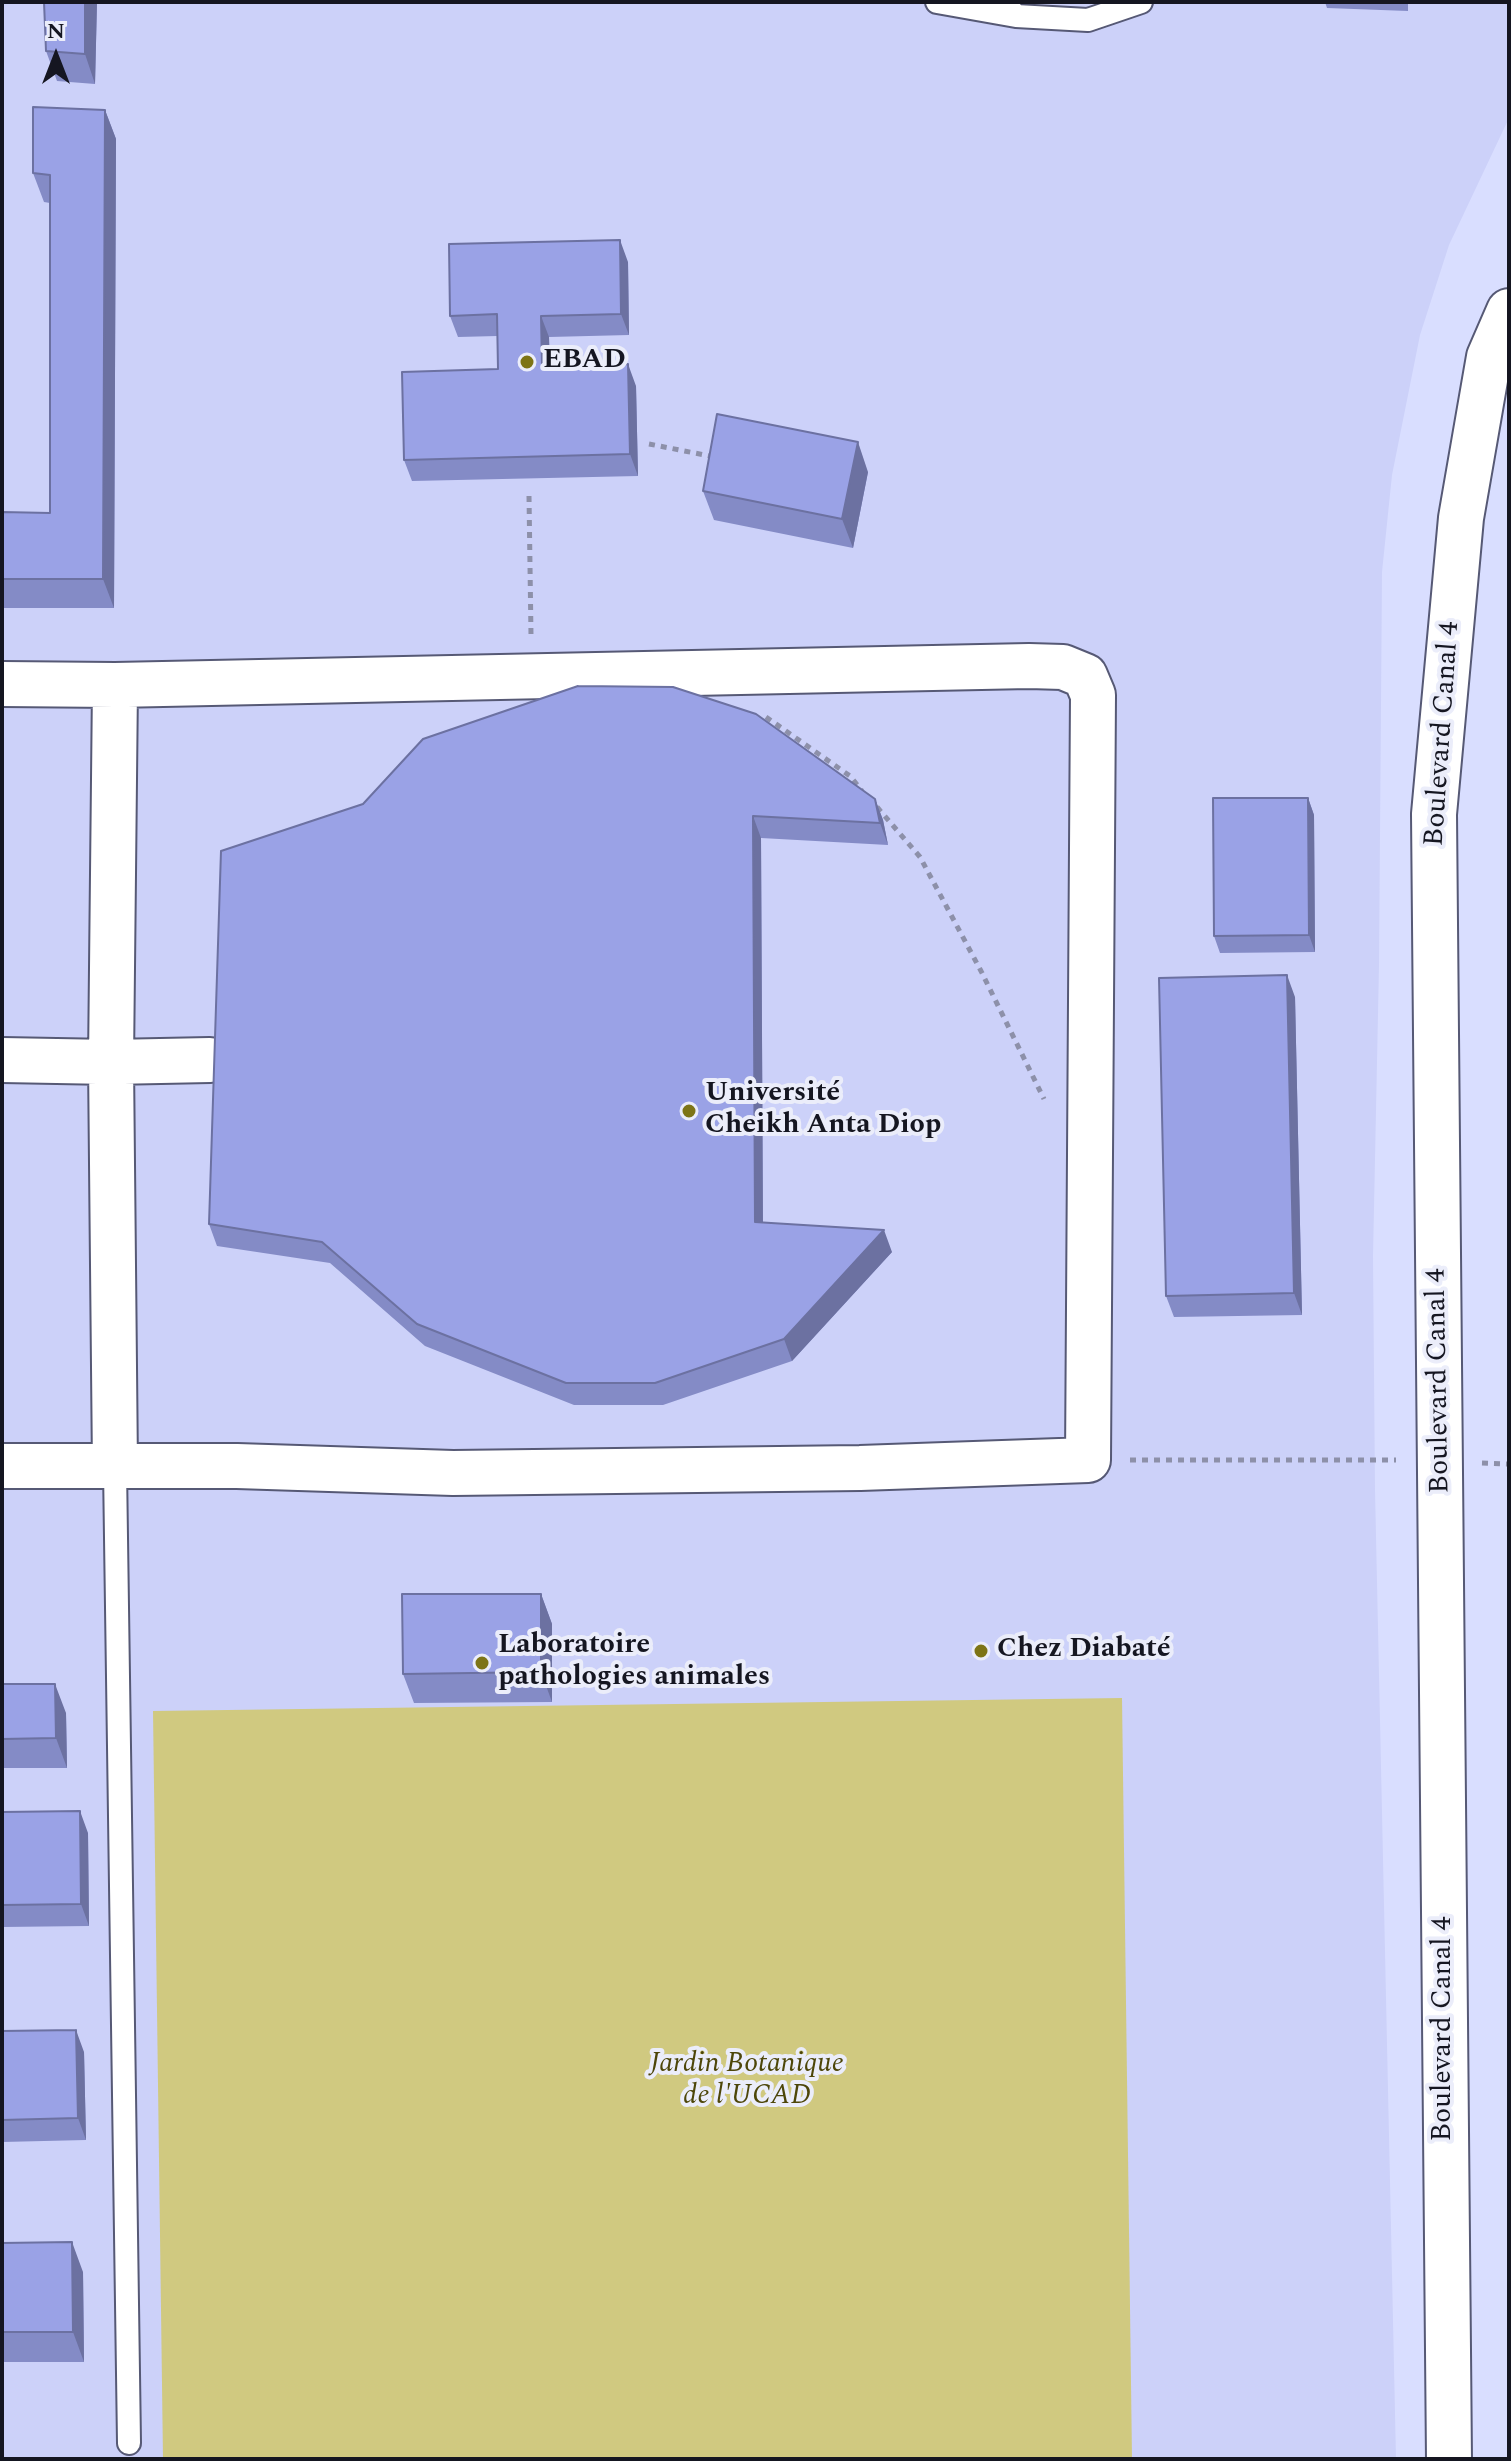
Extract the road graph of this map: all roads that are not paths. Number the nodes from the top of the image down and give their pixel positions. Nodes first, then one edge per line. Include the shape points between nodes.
1 (937, 2) edge
2 (1141, 2) edge
3 (1009, 9) edge
4 (1509, 311) edge
5 (2, 684) edge
6 (115, 685) junction
7 (2, 1060) edge
8 (210, 1060) dead end
9 (111, 1062) junction
10 (2, 1466) edge
11 (115, 1468) junction
12 (129, 2443) dead end
13 (1449, 2459) edge

1 - 3 lane
2 - 3 lane via 1088,20
4 - 13 street, Boulevard Canal 4 via 1489,357 1461,518 1434,814
5 - 6 street
6 - 9 street
6 - 11 street via 1029,666 1063,667 1085,676 1093,695 1088,1460 469,1473
7 - 9 street
8 - 9 street
9 - 11 street
10 - 11 street
11 - 12 lane

